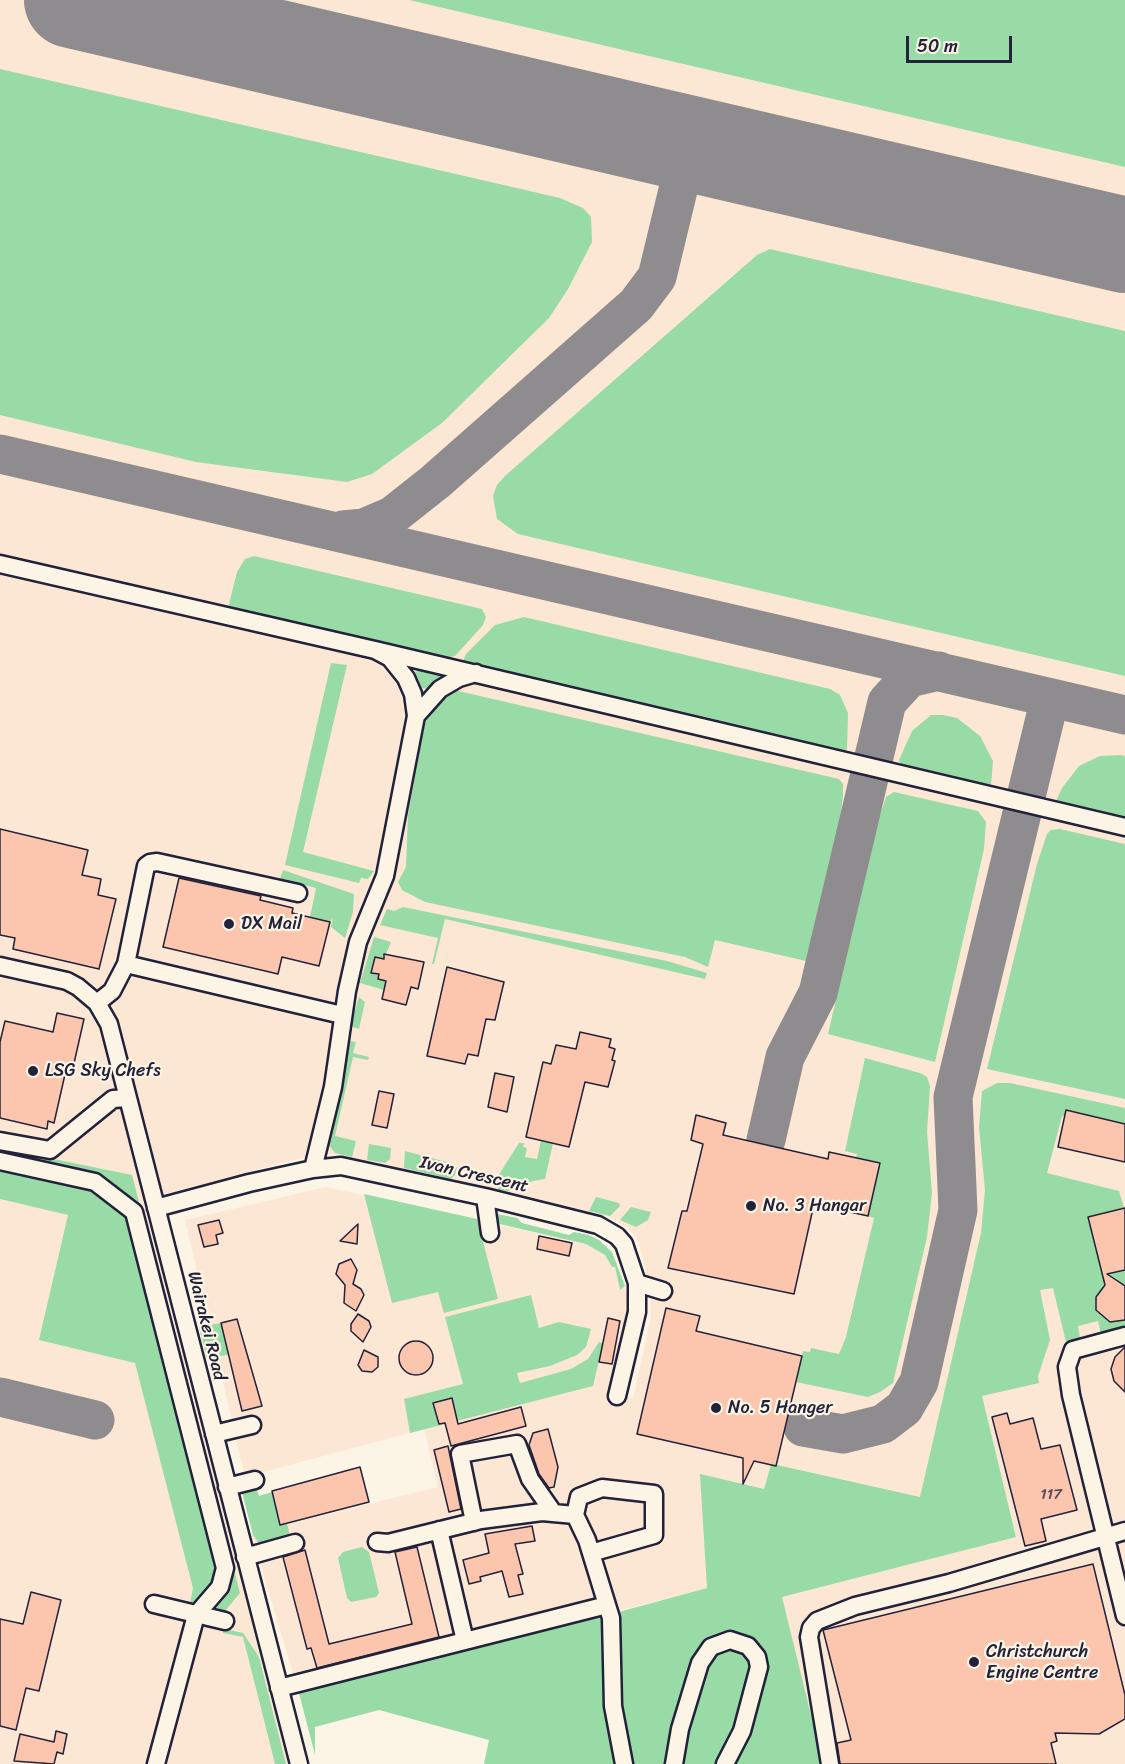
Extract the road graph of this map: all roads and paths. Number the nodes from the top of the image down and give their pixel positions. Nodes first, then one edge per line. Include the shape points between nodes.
1 (0, 564) edge
2 (375, 650) junction
3 (477, 673) junction
4 (416, 716) junction
5 (1125, 827) edge
6 (298, 893) dead end
7 (126, 964) junction
8 (0, 966) edge
9 (97, 1003) junction
10 (342, 1015) junction
11 (128, 1098) junction
12 (0, 1141) edge
13 (0, 1161) edge
14 (313, 1169) junction
15 (485, 1197) junction
16 (156, 1208) junction
17 (490, 1233) dead end
18 (637, 1283) junction
19 (663, 1292) dead end
20 (1125, 1336) edge
21 (617, 1396) dead end
22 (252, 1425) dead end
23 (214, 1434) junction
24 (255, 1480) dead end
25 (227, 1486) junction
26 (553, 1512) junction
27 (575, 1515) junction
28 (474, 1522) junction
29 (439, 1530) junction
30 (1125, 1531) edge
31 (1107, 1537) junction
32 (377, 1542) dead end
33 (295, 1543) dead end
34 (591, 1553) junction
35 (245, 1557) junction
36 (154, 1604) dead end
37 (607, 1605) junction
38 (196, 1615) junction
39 (1125, 1616) edge
40 (225, 1621) dead end
41 (465, 1641) junction
42 (279, 1688) junction
43 (156, 1764) edge
44 (299, 1764) edge
45 (624, 1764) edge
46 (674, 1764) edge
47 (725, 1764) edge
48 (830, 1764) edge

1 - 2 street
2 - 3 street
2 - 4 street via 390,658 406,678
3 - 4 street via 440,688
3 - 5 street
4 - 10 street via 385,876 358,942
6 - 7 street via 150,863 146,866
7 - 9 street via 112,991
7 - 10 street
8 - 9 street, Wairakei Road via 67,981
9 - 11 street, Wairakei Road via 109,1024
10 - 14 street via 333,1087
11 - 12 street via 113,1099 50,1150
11 - 16 street, Wairakei Road
13 - 38 street via 95,1182 134,1212 225,1568 220,1587
14 - 15 street, Ivan Crescent via 353,1168
14 - 16 street, Ivan Crescent
15 - 17 street
15 - 18 street, Ivan Crescent via 607,1229 624,1244
16 - 23 street, Wairakei Road
18 - 19 street
18 - 21 street, Ivan Crescent via 637,1312
20 - 31 street via 1073,1350 1067,1367
22 - 23 street
23 - 25 street, Wairakei Road
24 - 25 street
25 - 35 street, Wairakei Road
26 - 27 street
26 - 28 street
26 - 28 street via 530,1479 517,1444 460,1454
27 - 34 street
27 - 34 street via 579,1497 602,1488 654,1494 654,1535
28 - 29 street
29 - 32 street via 388,1543
29 - 41 street
30 - 31 street
31 - 39 street
31 - 48 street via 949,1584 855,1606 817,1621 809,1637
33 - 35 street
34 - 37 street
35 - 42 street, Wairakei Road via 260,1586
36 - 38 street
37 - 41 street
37 - 45 street via 613,1635 613,1706
38 - 40 street
38 - 43 street
41 - 42 street
42 - 44 street, Wairakei Road
46 - 47 street via 700,1663 711,1647 730,1640 748,1646 759,1667 742,1731

